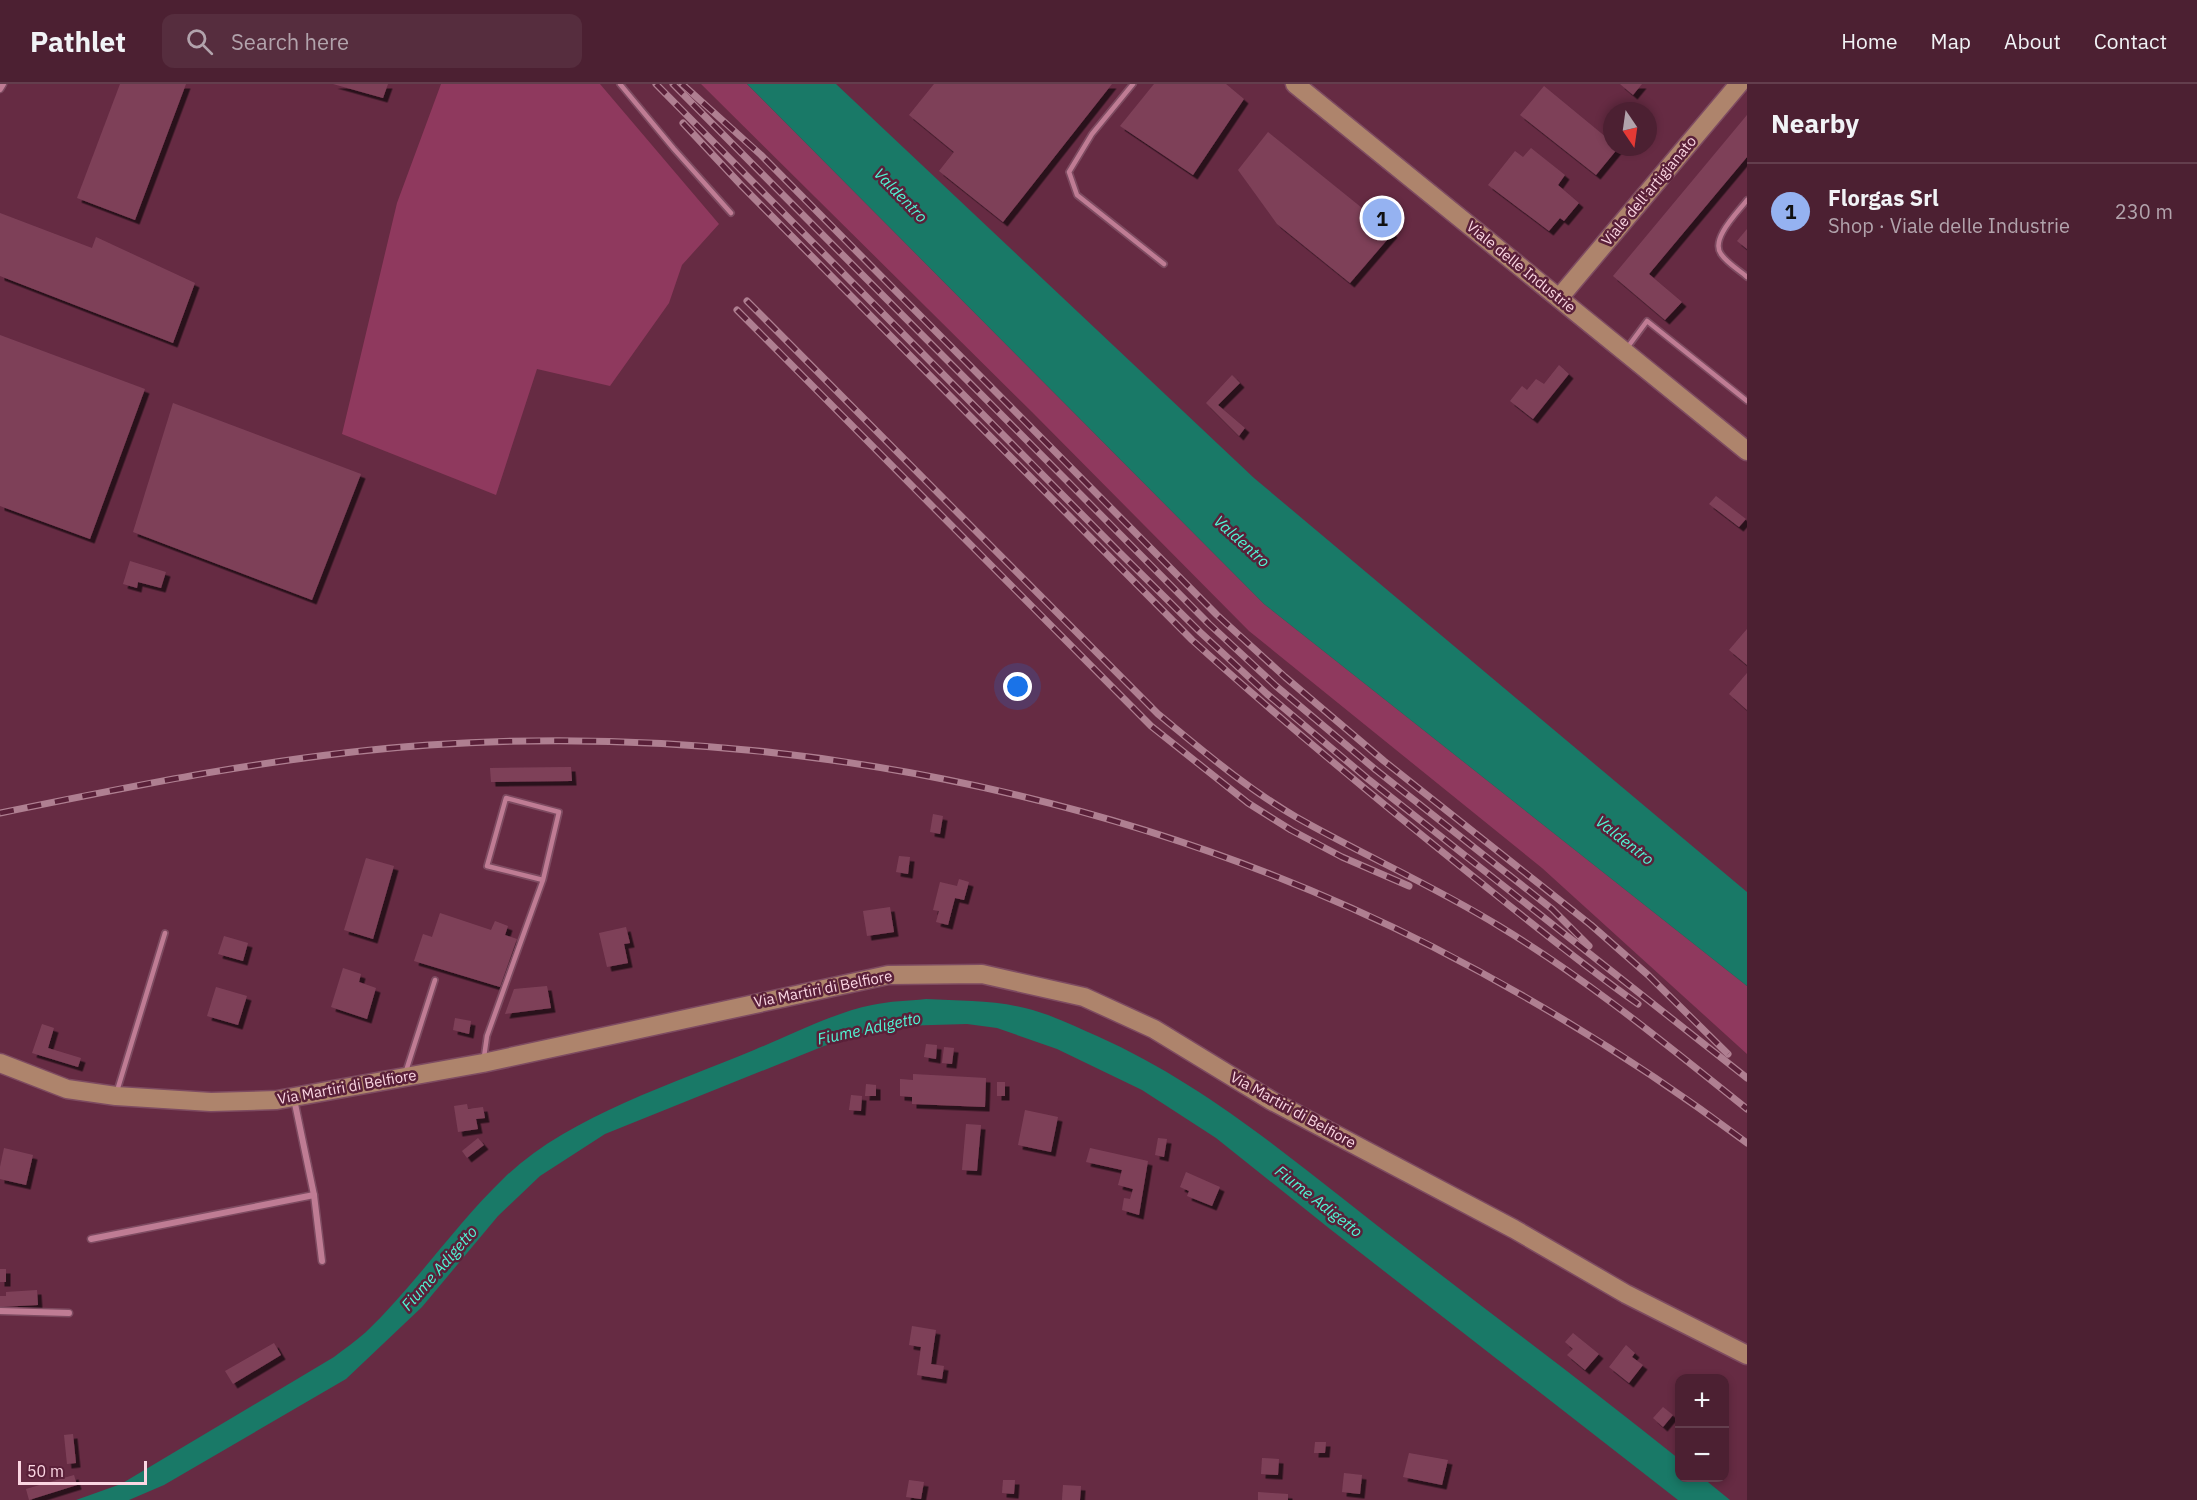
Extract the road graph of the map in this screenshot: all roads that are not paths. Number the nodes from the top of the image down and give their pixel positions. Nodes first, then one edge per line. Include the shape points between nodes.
1 (3, 84) edge
2 (620, 84) edge
3 (1133, 84) edge
4 (1295, 84) edge
5 (1739, 84) edge
6 (0, 90) edge
7 (1747, 200) edge
8 (731, 213) dead end
9 (1164, 264) dead end
10 (1747, 277) edge
11 (1559, 298) junction
12 (1625, 351) junction
13 (1747, 401) edge
14 (1747, 451) edge
15 (543, 880) junction
16 (165, 933) dead end
17 (435, 980) dead end
18 (483, 1063) junction
19 (2, 1069) edge
20 (405, 1077) junction
21 (116, 1096) junction
22 (294, 1097) junction
23 (314, 1195) junction
24 (91, 1239) dead end
25 (322, 1261) dead end
26 (0, 1311) edge
27 (69, 1313) dead end
28 (1747, 1355) edge

1 - 6 street
2 - 8 lane
3 - 9 lane via 1092,134 1069,172 1077,195
4 - 11 street, Viale delle Industrie
5 - 11 street, Viale dell'artigianato
7 - 10 lane via 1719,237 1718,248
11 - 12 street, Viale delle Industrie
12 - 13 lane via 1647,321
12 - 14 street, Viale delle Industrie
15 - 15 lane via 559,812 506,798 487,866
15 - 18 lane via 487,1036
16 - 21 lane
17 - 20 lane
18 - 20 street, Via Martiri di Belfiore
18 - 28 street, Via Martiri di Belfiore via 888,975 982,974 1084,997 1154,1029 1272,1101 1514,1228 1626,1294
19 - 21 street, Via Martiri di Belfiore via 67,1089
20 - 22 street, Via Martiri di Belfiore
21 - 22 street, Via Martiri di Belfiore via 211,1102
22 - 23 street
23 - 24 street
23 - 25 street
26 - 27 street

